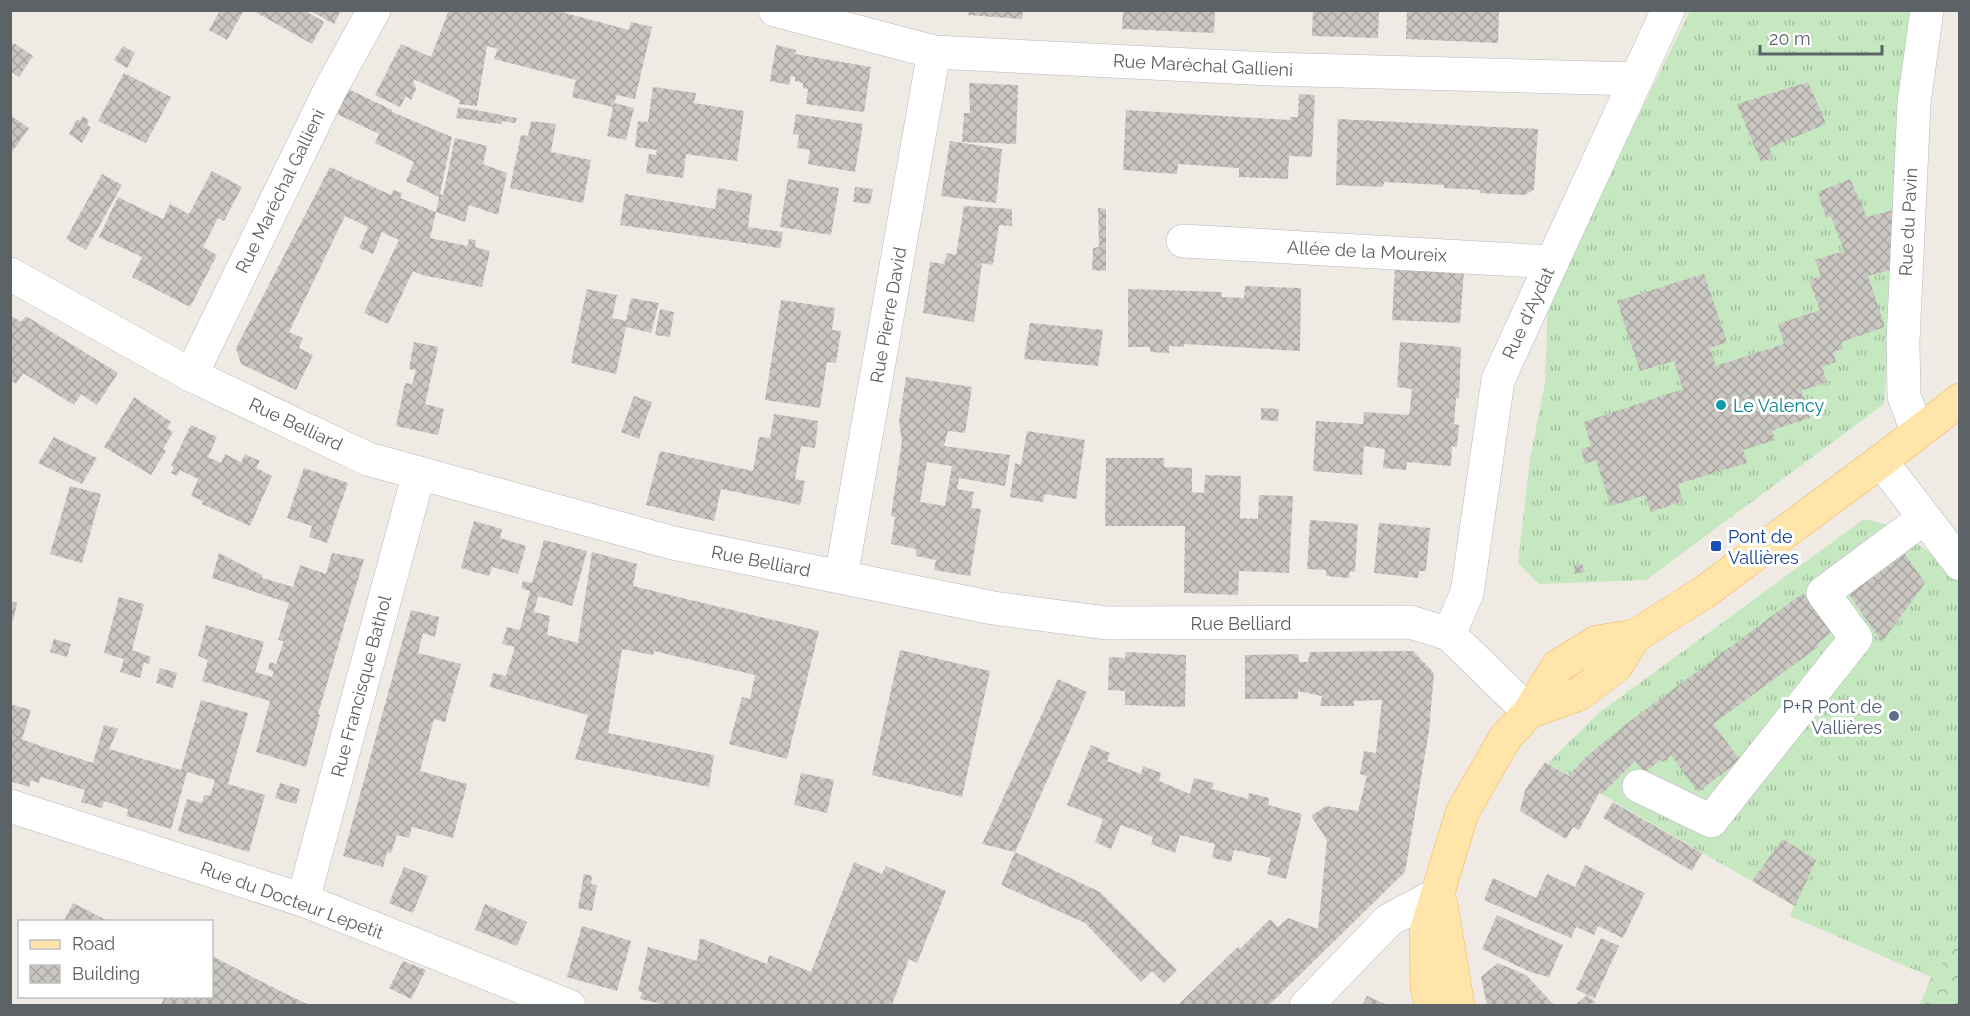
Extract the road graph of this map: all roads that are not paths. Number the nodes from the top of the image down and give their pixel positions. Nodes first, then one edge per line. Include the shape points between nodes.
1 (374, 10) edge
2 (775, 10) edge
3 (1668, 10) edge
4 (1927, 10) edge
5 (934, 52) junction
6 (1636, 79) junction
7 (1183, 240) dead end
8 (1552, 262) junction
9 (10, 274) edge
10 (191, 375) junction
11 (1959, 400) edge
12 (1917, 431) junction
13 (1881, 461) junction
14 (419, 473) junction
15 (1924, 518) junction
16 (1959, 564) edge
17 (841, 577) junction
18 (1449, 634) junction
19 (1529, 712) junction
20 (1639, 786) dead end
21 (10, 806) edge
22 (1438, 894) junction
23 (303, 900) junction
24 (569, 1005) edge
25 (1306, 1005) edge
26 (1431, 1005) edge
27 (1458, 1005) edge

1 - 10 street, Rue Maréchal Gallieni via 331,88
2 - 5 street, Rue Maréchal Gallieni
3 - 6 street, Rue d'Aydat
4 - 12 street, Rue du Pavin via 1914,103 1903,342 1904,396
5 - 6 street, Rue Maréchal Gallieni via 1270,69
5 - 17 street, Rue Pierre David
6 - 8 street, Rue d'Aydat
7 - 8 street, Allée de la Moureix
8 - 18 street, Rue d'Aydat via 1498,380 1467,593
9 - 10 street, Rue Belliard
10 - 14 street, Rue Belliard via 368,459
11 - 12 main road
12 - 13 main road
13 - 15 street
13 - 19 main road via 1703,593 1635,636 1616,666 1579,694
14 - 17 street, Rue Belliard via 673,543
14 - 23 street, Rue Francisque Bathol
15 - 16 street
15 - 20 street via 1823,593 1856,638 1710,821
17 - 18 street, Rue Belliard via 993,608 1107,623 1410,622
18 - 19 street, Rue Belliard
19 - 22 main road via 1505,738 1462,813
21 - 23 street, Rue du Docteur Lepetit
22 - 25 street via 1389,920
22 - 26 main road via 1426,932
22 - 27 main road via 1447,927
23 - 24 street, Rue du Docteur Lepetit

